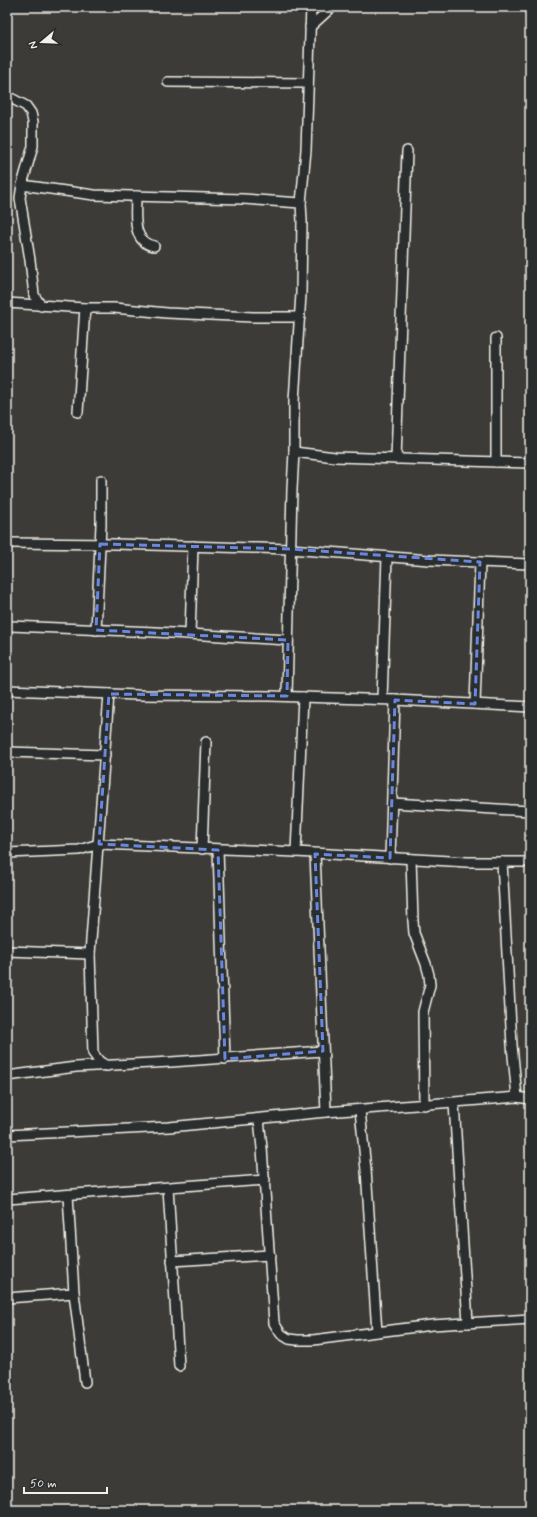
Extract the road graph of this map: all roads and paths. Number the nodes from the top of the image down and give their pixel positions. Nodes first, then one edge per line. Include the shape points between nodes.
1 (311, 7) edge
2 (332, 7) edge
3 (310, 27) junction
4 (168, 82) dead end
5 (308, 83) junction
6 (7, 96) edge
7 (408, 151) dead end
8 (22, 185) junction
9 (136, 196) junction
10 (301, 204) junction
11 (154, 246) dead end
12 (7, 303) edge
13 (41, 306) junction
14 (85, 308) junction
15 (300, 317) junction
16 (496, 338) dead end
17 (78, 412) dead end
18 (294, 452) junction
19 (396, 459) junction
20 (496, 462) junction
21 (530, 463) edge
22 (100, 480) dead end
23 (7, 543) edge
24 (100, 544) junction
25 (193, 546) junction
26 (290, 549) junction
27 (387, 557) junction
28 (480, 562) junction
29 (530, 564) edge
30 (7, 625) edge
31 (96, 630) junction
32 (190, 634) junction
33 (288, 640) junction
34 (7, 690) edge
35 (110, 694) junction
36 (287, 696) junction
37 (303, 697) junction
38 (382, 700) junction
39 (395, 700) junction
40 (476, 704) junction
41 (530, 707) edge
42 (206, 742) dead end
43 (7, 752) edge
44 (105, 755) junction
45 (392, 803) junction
46 (530, 811) edge
47 (99, 844) junction
48 (202, 849) junction
49 (218, 850) junction
50 (296, 852) junction
51 (7, 853) edge
52 (315, 854) junction
53 (390, 858) junction
54 (411, 859) junction
55 (502, 862) junction
56 (530, 862) edge
57 (7, 951) edge
58 (90, 954) junction
59 (323, 1051) junction
60 (225, 1059) junction
61 (106, 1066) junction
62 (7, 1076) edge
63 (517, 1097) junction
64 (530, 1099) edge
65 (454, 1103) junction
66 (424, 1105) junction
67 (360, 1110) junction
68 (326, 1112) junction
69 (259, 1119) junction
70 (7, 1135) edge
71 (265, 1180) junction
72 (168, 1188) junction
73 (68, 1195) junction
74 (7, 1200) edge
75 (270, 1255) junction
76 (172, 1261) junction
77 (74, 1294) junction
78 (7, 1298) edge
79 (530, 1320) edge
80 (468, 1323) junction
81 (376, 1332) junction
82 (179, 1366) dead end
83 (85, 1382) dead end

1 - 3 street
2 - 3 street
3 - 5 street
4 - 5 street
5 - 10 street
6 - 8 street via 26,106 33,122 33,146
7 - 19 street
8 - 9 street via 94,195
8 - 13 street via 20,198 34,296
9 - 10 street via 243,199
9 - 11 street via 138,233 144,242
10 - 15 street
12 - 13 street
13 - 14 street
14 - 15 street
14 - 17 street
15 - 18 street via 294,401
16 - 20 street
18 - 19 street via 335,457
18 - 26 street
19 - 20 street
20 - 21 street
22 - 24 street
23 - 24 street
24 - 25 street
24 - 31 street
25 - 26 street
25 - 32 street
26 - 27 street
26 - 33 street
27 - 28 street
27 - 38 street
28 - 29 street
28 - 40 street
30 - 31 street
31 - 32 street
32 - 33 street
33 - 36 street
34 - 35 street
35 - 36 street
35 - 44 street
36 - 37 street
37 - 38 street
37 - 50 street
38 - 39 street
39 - 40 street
39 - 45 street
40 - 41 street
42 - 48 street
43 - 44 street
44 - 47 street
45 - 46 street
45 - 53 street
47 - 48 street
47 - 51 street via 79,850
47 - 58 street
48 - 49 street
49 - 50 street
49 - 60 street
50 - 52 street
52 - 53 street
52 - 59 street
53 - 54 street
54 - 55 street
54 - 66 street via 414,934 426,964 430,985 423,1012
55 - 56 street
55 - 63 street
57 - 58 street
58 - 61 street via 92,1053
59 - 60 street
59 - 68 street
60 - 61 street
61 - 62 street via 76,1067
63 - 64 street
63 - 65 street
65 - 66 street
65 - 80 street
66 - 67 street
67 - 68 street
67 - 81 street
68 - 69 street
69 - 70 street via 162,1128
69 - 71 street
71 - 72 street
71 - 75 street
72 - 73 street
72 - 76 street
73 - 74 street
73 - 77 street
75 - 76 street
75 - 81 street via 274,1323 281,1334 289,1339 308,1340
76 - 82 street
77 - 78 street
77 - 83 street
79 - 80 street
80 - 81 street

